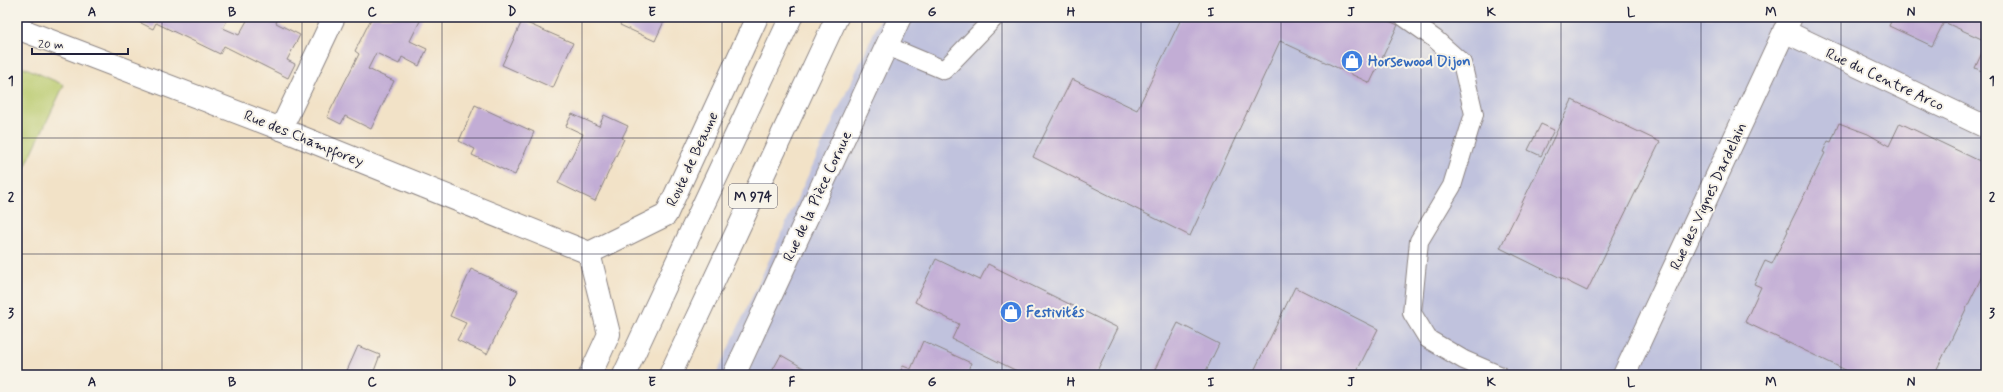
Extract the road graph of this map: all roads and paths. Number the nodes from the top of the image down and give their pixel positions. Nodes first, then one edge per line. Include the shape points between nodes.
1 (334, 17) edge
2 (757, 17) edge
3 (791, 17) edge
4 (837, 17) edge
5 (900, 17) edge
6 (995, 17) edge
7 (1404, 17) edge
8 (1788, 24) edge
9 (17, 28) edge
10 (886, 46) junction
11 (1986, 127) edge
12 (281, 128) junction
13 (589, 253) junction
14 (590, 375) edge
15 (624, 375) edge
16 (670, 375) edge
17 (734, 375) edge
18 (1499, 375) edge
19 (1624, 375) edge

1 - 12 street
2 - 13 street, Route de Beaune via 666,215
3 - 15 street, Route de Beaune / M 974
4 - 16 street, M 974
5 - 10 street, Rue de la Pièce Cornue
6 - 10 lane via 944,70
7 - 18 lane via 1435,39 1462,63 1474,114 1452,186 1419,241 1412,313 1428,339 1464,360
8 - 11 street, Rue du Centre Arco
8 - 19 street, Rue des Vignes Dardelain
9 - 12 street, Rue des Champforey
10 - 17 street, Rue de la Pièce Cornue
12 - 13 street, Rue des Champforey
13 - 14 street via 609,334

